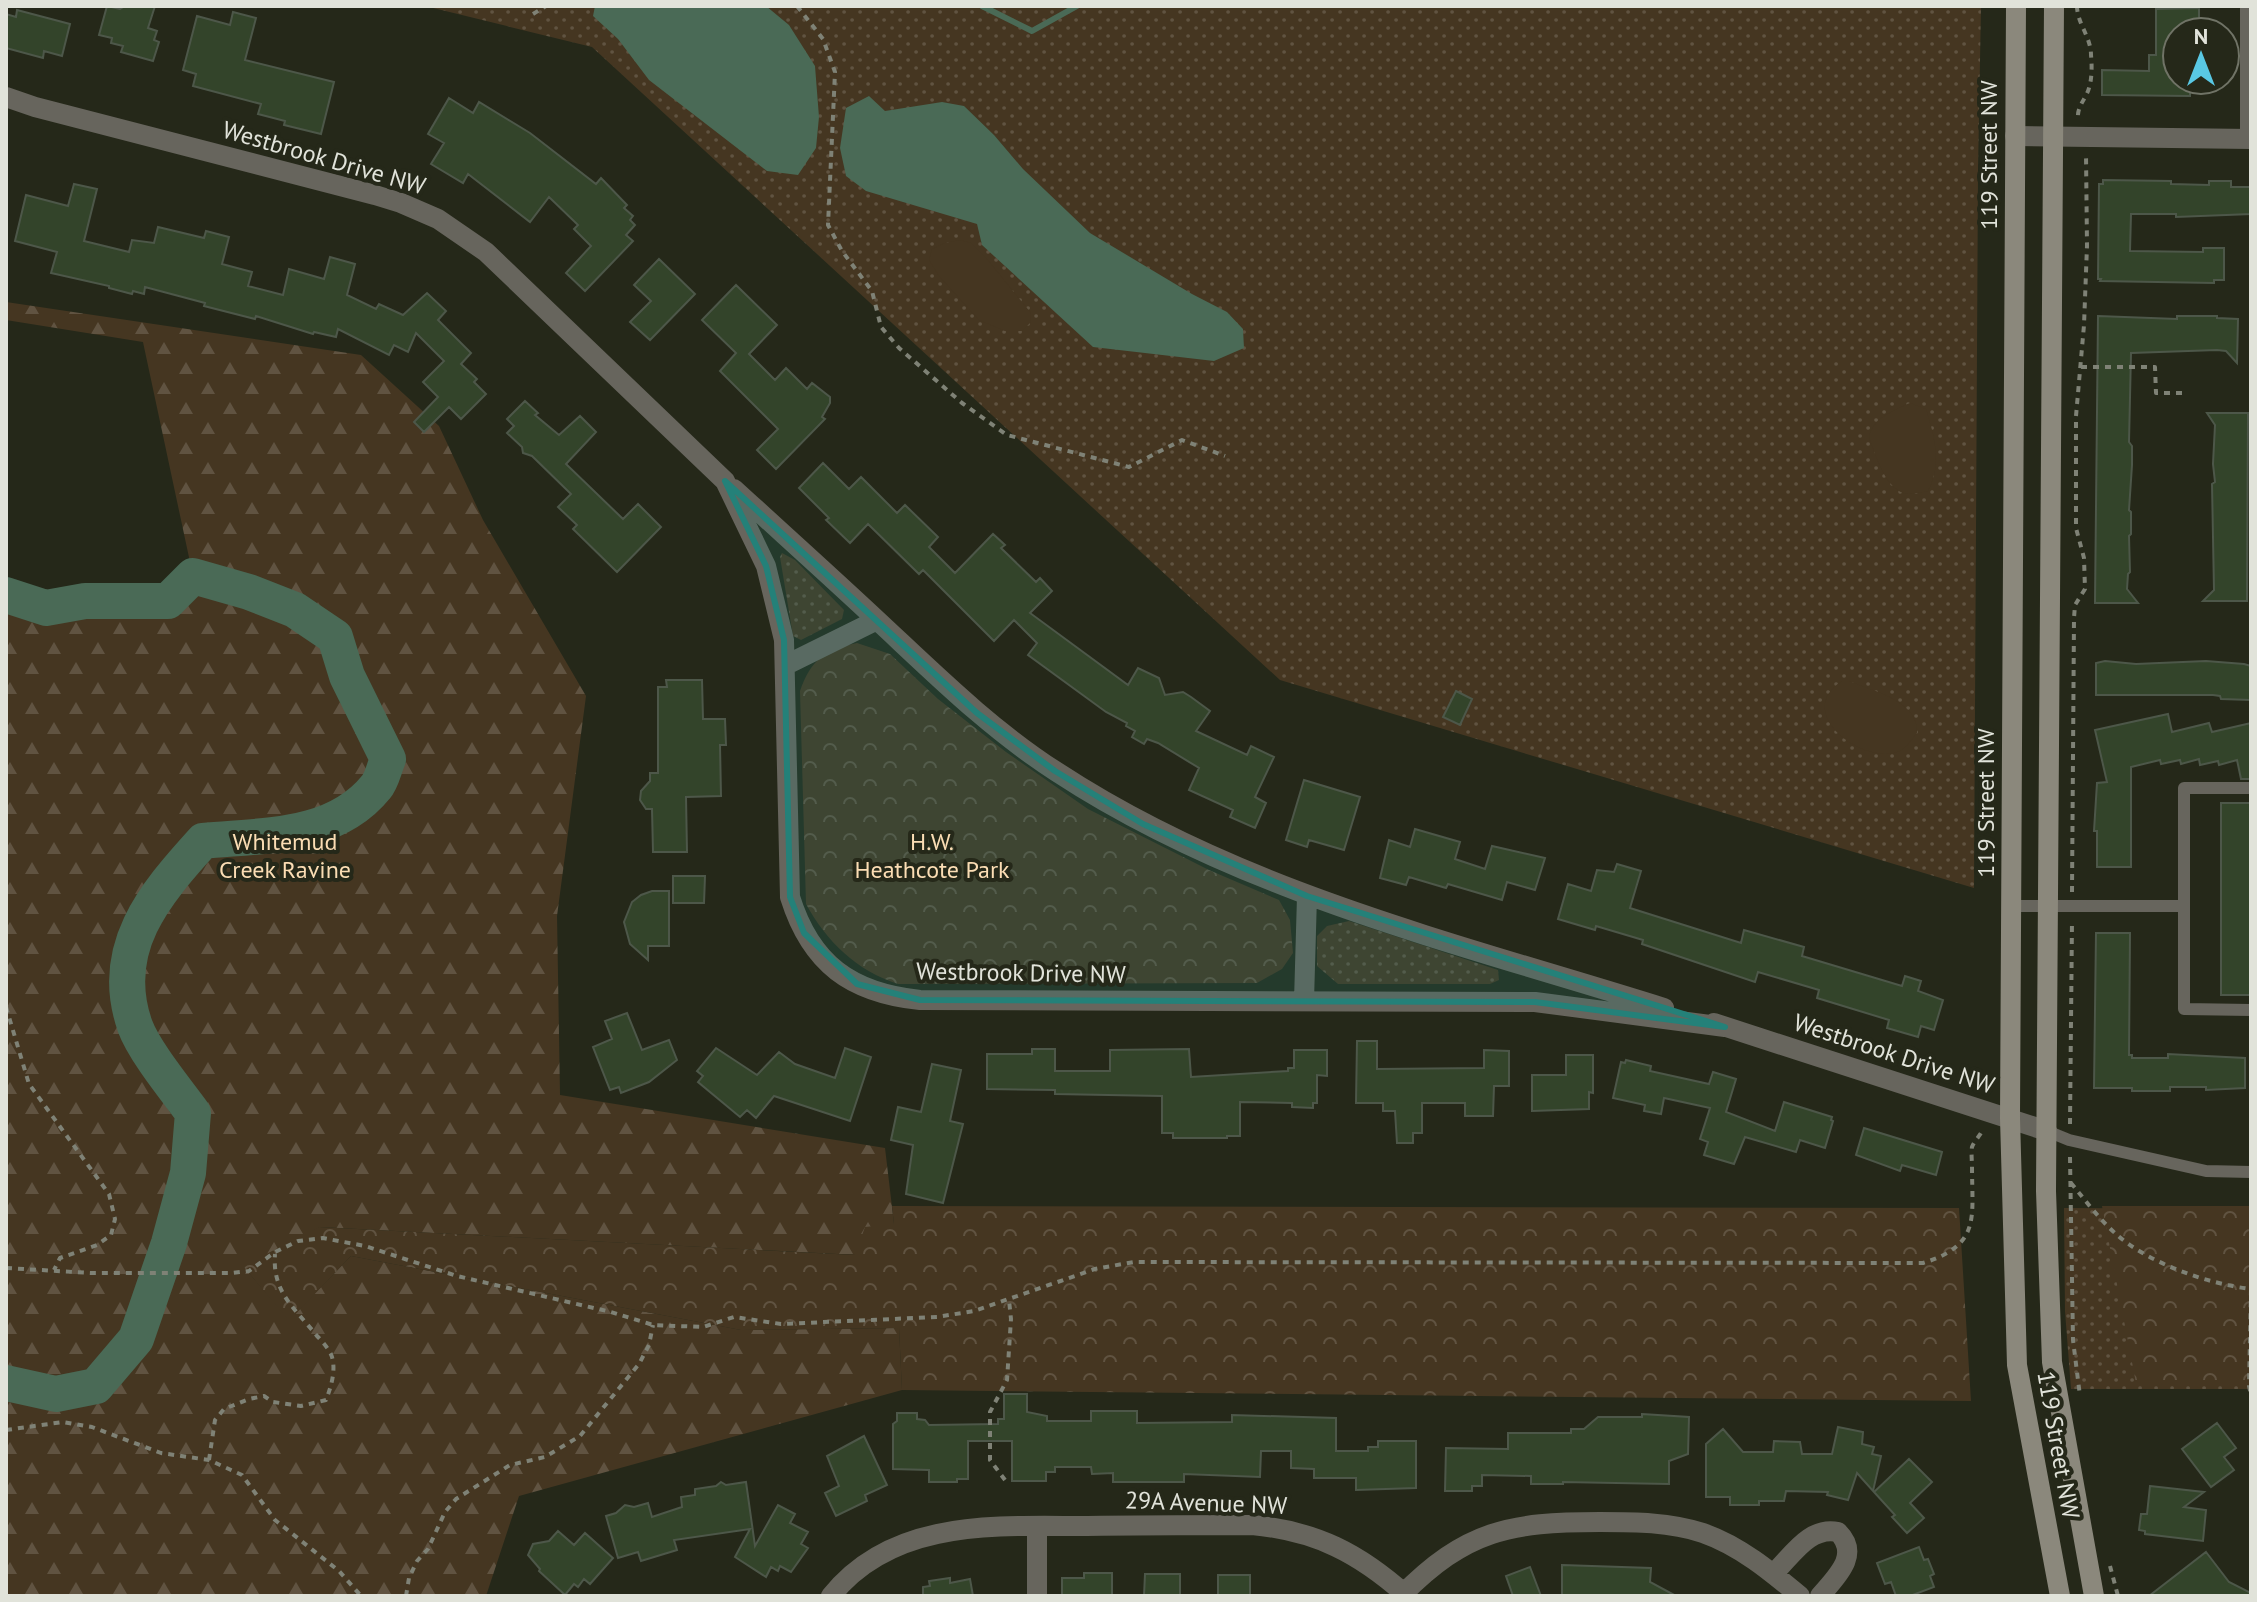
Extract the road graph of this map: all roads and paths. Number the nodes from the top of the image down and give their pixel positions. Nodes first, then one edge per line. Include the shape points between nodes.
1 (546, 6) edge
2 (797, 6) edge
3 (2016, 6) edge
4 (2054, 6) edge
5 (2077, 6) edge
6 (2250, 6) edge
7 (533, 14) dead end
8 (6, 97) edge
9 (2077, 112) dead end
10 (2015, 136) junction
11 (2052, 136) junction
12 (2251, 138) edge
13 (2088, 162) dead end
14 (2081, 367) junction
15 (2186, 393) dead end
16 (1225, 456) dead end
17 (725, 481) junction
18 (877, 620) junction
19 (786, 665) junction
20 (2251, 788) edge
21 (1307, 896) junction
22 (2048, 905) junction
23 (2072, 905) junction
24 (2012, 906) junction
25 (2184, 906) junction
26 (1304, 1001) junction
27 (6, 1007) edge
28 (2251, 1010) edge
29 (1725, 1027) junction
30 (2010, 1118) junction
31 (2070, 1120) dead end
32 (2047, 1131) junction
33 (1983, 1133) dead end
34 (2070, 1165) dead end
35 (2251, 1172) edge
36 (2070, 1181) junction
37 (275, 1252) junction
38 (6, 1268) edge
39 (54, 1270) junction
40 (1009, 1300) junction
41 (653, 1325) junction
42 (2251, 1395) edge
43 (2081, 1401) dead end
44 (6, 1430) edge
45 (209, 1460) junction
46 (1005, 1480) dead end
47 (1037, 1526) junction
48 (2109, 1559) dead end
49 (1773, 1574) junction
50 (1404, 1595) edge
51 (361, 1596) edge
52 (406, 1596) edge
53 (831, 1596) edge
54 (1037, 1596) edge
55 (1800, 1596) edge
56 (1820, 1596) edge
57 (2060, 1596) edge
58 (2094, 1596) edge
59 (2118, 1596) edge

1 - 7 path
2 - 16 path via 823,39 835,72 828,225 872,291 881,327 899,348 1007,435 1129,467 1182,440
3 - 10 main road, 119 Street NW
4 - 11 main road, 119 Street NW
5 - 9 path via 2091,53 2089,88
6 - 12 street
8 - 17 street, Westbrook Drive NW via 375,195 438,219 486,252
10 - 11 street
10 - 24 main road, 119 Street NW
11 - 12 street
11 - 22 main road, 119 Street NW
13 - 14 path
14 - 15 path via 2155,367 2156,393
14 - 23 path via 2076,528 2085,589 2074,618
17 - 18 street, Westbrook Drive NW
17 - 19 street, Westbrook Drive NW via 766,566
18 - 19 street
18 - 21 street, Westbrook Drive NW via 977,713 1055,771 1143,824
19 - 26 street, Westbrook Drive NW via 790,897 804,933 828,963 857,984 920,1000
20 - 25 lane via 2184,788
21 - 26 street
21 - 29 street, Westbrook Drive NW
22 - 23 lane
22 - 24 lane
22 - 32 main road, 119 Street NW
23 - 25 lane
23 - 31 path
24 - 30 main road, 119 Street NW
25 - 28 lane via 2184,1009
26 - 29 street, Westbrook Drive NW via 1535,1002
27 - 39 path via 29,1084 109,1194 115,1219 111,1235 60,1258
29 - 30 street, Westbrook Drive NW
30 - 32 street, Westbrook Drive NW
30 - 57 main road, 119 Street NW via 2017,1365
32 - 35 lane via 2206,1171
32 - 58 main road, 119 Street NW via 2052,1362
33 - 40 path via 1972,1149 1969,1232 1958,1246 1923,1263 1134,1262 1095,1269
34 - 36 path
36 - 42 path via 2099,1218 2139,1251 2203,1281 2251,1289
36 - 43 path via 2073,1340
37 - 39 path via 249,1271 232,1273
37 - 41 path via 309,1239 343,1241
37 - 45 path via 275,1278 282,1296 332,1356 332,1386 326,1400 310,1406 264,1396 224,1409 215,1420
38 - 39 path
40 - 41 path via 937,1317 781,1324 734,1317 703,1327
40 - 46 path via 1007,1380 990,1412 990,1460
41 - 52 path via 639,1364 580,1436 545,1457 510,1465 456,1499 417,1561
44 - 45 path via 63,1422 161,1453
45 - 51 path via 242,1475 275,1520 339,1571
47 - 50 street, 29A Avenue NW via 1282,1528 1352,1554
47 - 53 street, 29A Avenue NW via 946,1530 884,1552
47 - 54 street
48 - 59 path
49 - 50 street via 1724,1542 1679,1527 1542,1523 1466,1543
49 - 55 street
49 - 56 street via 1811,1535 1838,1532 1849,1550 1847,1560

